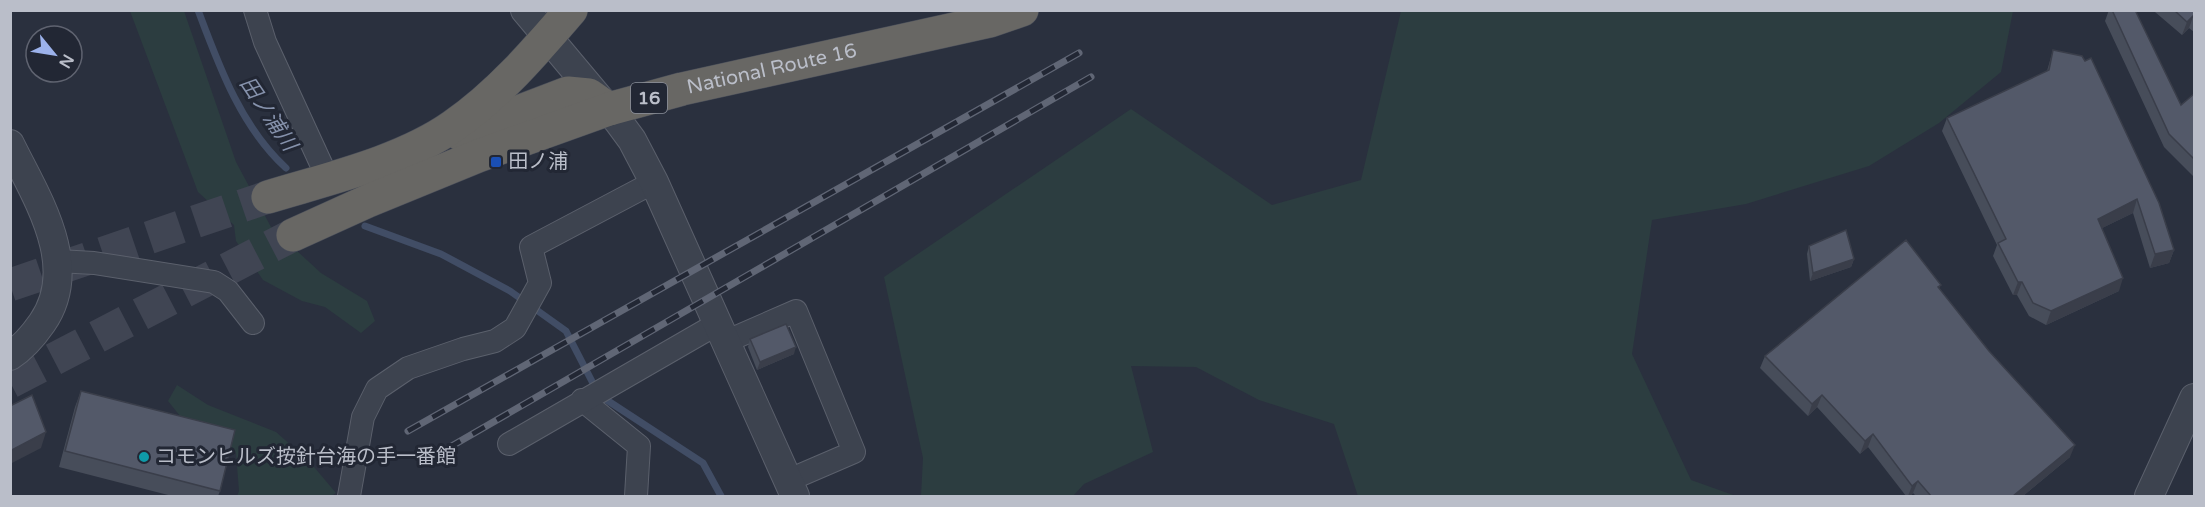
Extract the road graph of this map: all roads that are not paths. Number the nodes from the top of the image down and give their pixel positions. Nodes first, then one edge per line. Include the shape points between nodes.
1 (255, 10) edge
2 (525, 10) edge
3 (571, 10) edge
4 (1022, 10) edge
5 (989, 16) edge
6 (548, 37) junction
7 (609, 109) junction
8 (10, 144) edge
9 (407, 151) junction
10 (328, 179) junction
11 (654, 182) junction
12 (268, 197) tunnel mouth
13 (293, 235) tunnel mouth
14 (58, 261) junction
15 (253, 323) dead end
16 (721, 333) junction
17 (10, 356) edge
18 (2194, 398) edge
19 (582, 400) junction
20 (509, 444) dead end
21 (792, 488) edge
22 (349, 496) edge
23 (636, 496) edge
24 (2149, 496) edge

1 - 10 street via 265,42
2 - 6 street
3 - 6 highway, 16
4 - 5 highway, National Route 16 / 16
5 - 7 highway, National Route 16 / 16
6 - 7 street
6 - 9 highway, 16 via 486,101 452,128
7 - 9 highway, 16 via 589,95 568,93
7 - 11 street via 632,140
7 - 13 highway, National Route 16 / 16 via 434,174
8 - 14 street via 44,214
9 - 10 highway, 16
10 - 12 highway, 16
11 - 16 street
11 - 22 street via 531,247 540,283 514,328 495,341 408,368 377,389 363,417
14 - 15 street via 214,282 228,291
14 - 17 street via 55,298 46,317 33,337
16 - 19 street
16 - 21 street
16 - 21 street via 796,311 854,452
18 - 24 street
19 - 20 street
19 - 23 street via 639,446

